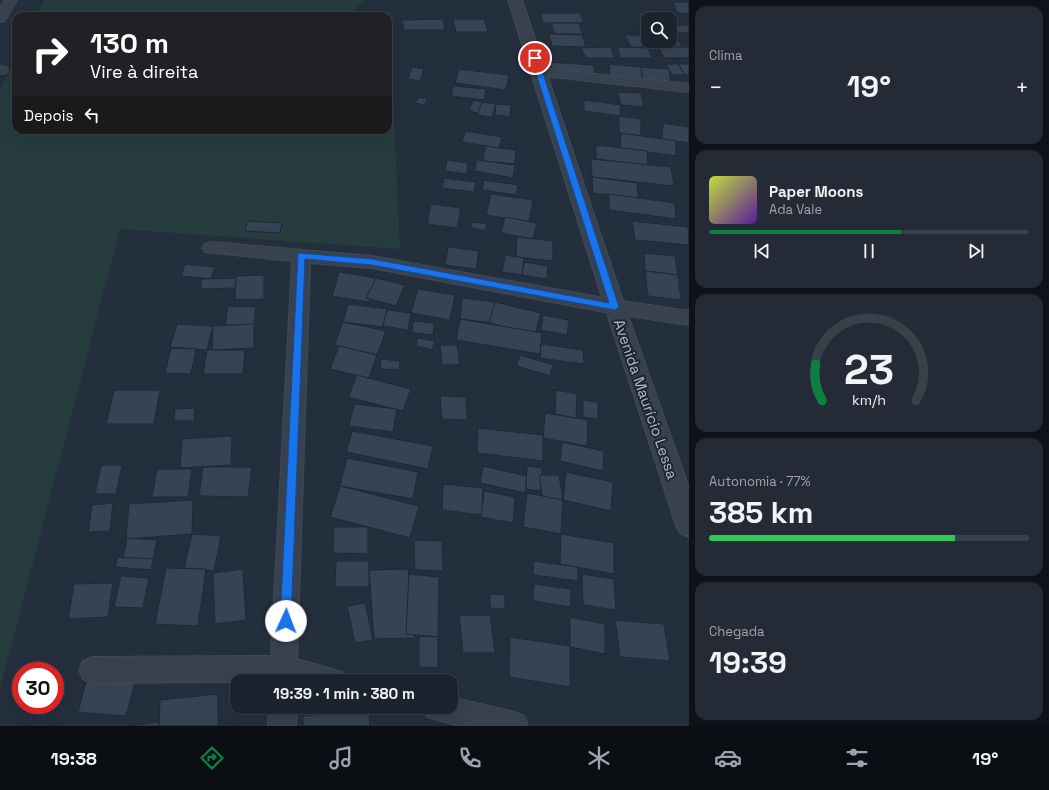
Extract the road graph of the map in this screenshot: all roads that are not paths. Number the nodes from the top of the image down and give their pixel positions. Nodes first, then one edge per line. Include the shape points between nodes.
1 (11, 0) edge
2 (516, 0) edge
3 (0, 18) edge
4 (539, 72) junction
5 (689, 88) edge
6 (211, 248) dead end
7 (301, 255) junction
8 (615, 307) junction
9 (689, 318) edge
10 (689, 525) edge
11 (92, 670) dead end
12 (245, 674) edge
13 (283, 674) edge
14 (458, 712) edge
15 (282, 714) edge
16 (282, 726) edge
17 (514, 726) edge

1 - 3 street
2 - 4 street, Avenida Maurício Lessa
4 - 5 street
4 - 8 street, Avenida Maurício Lessa
6 - 7 street
7 - 8 street via 372,262
7 - 13 street
8 - 9 street
8 - 10 street, Avenida Maurício Lessa
11 - 12 street
14 - 17 street
15 - 16 street

